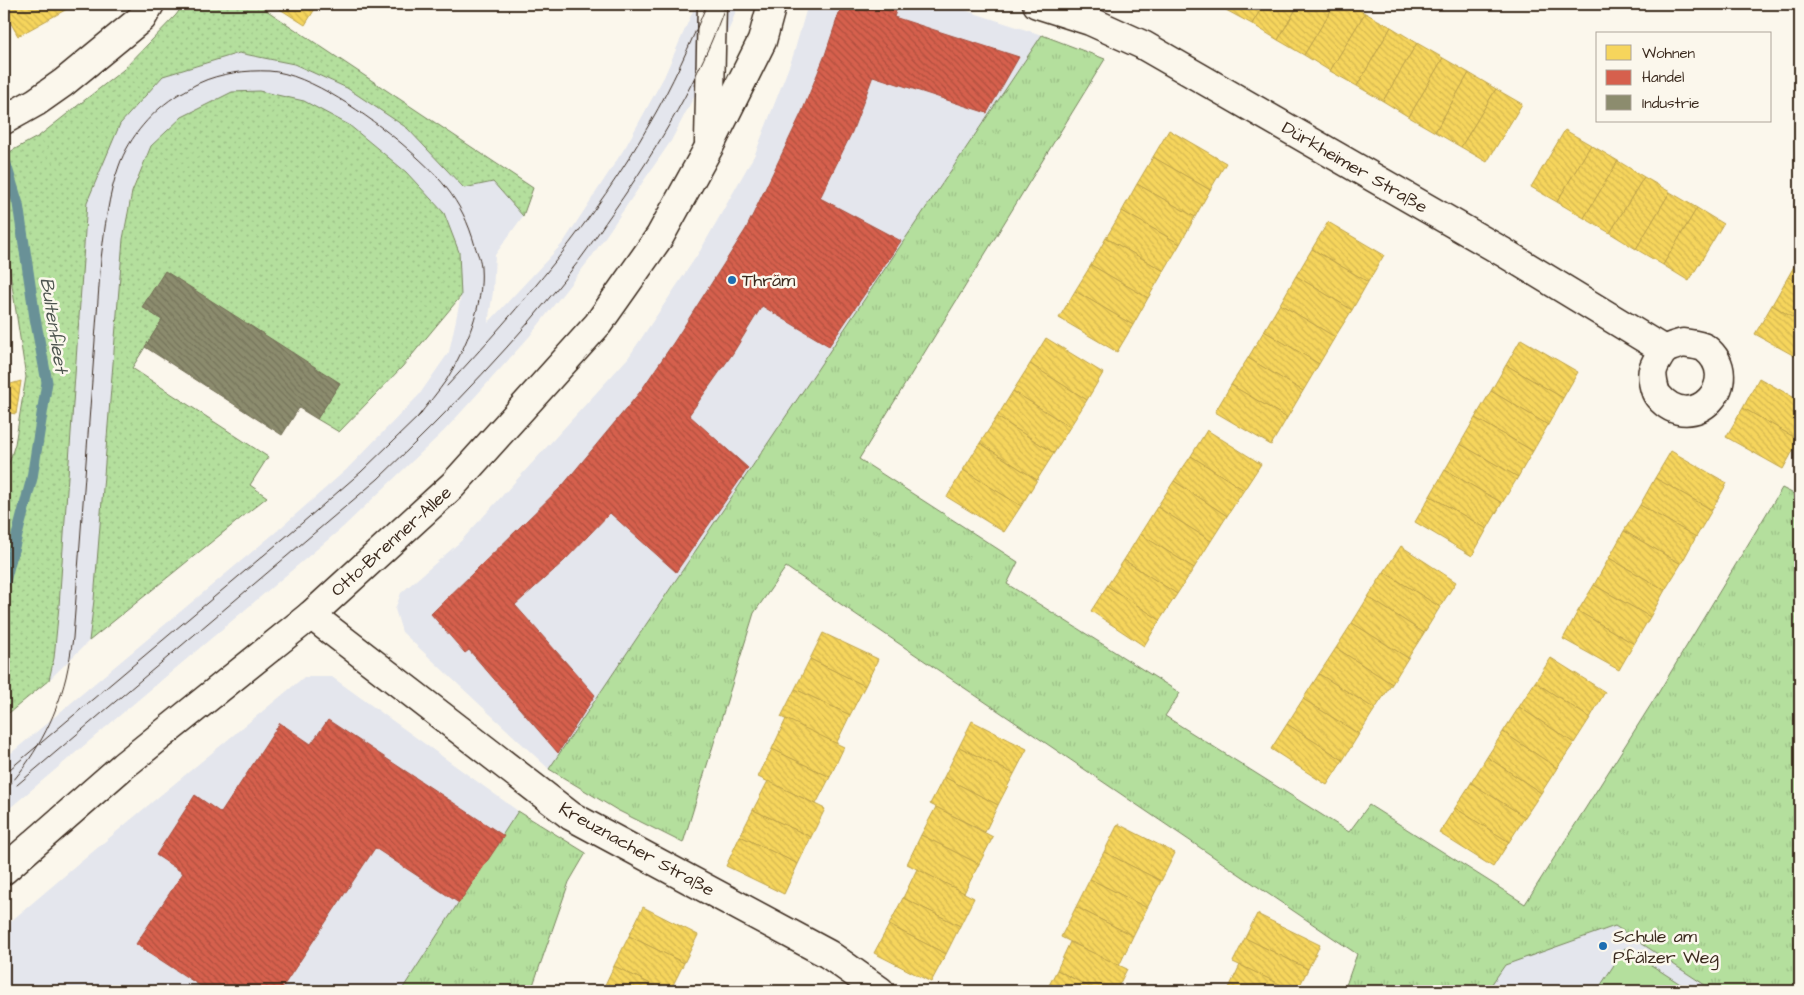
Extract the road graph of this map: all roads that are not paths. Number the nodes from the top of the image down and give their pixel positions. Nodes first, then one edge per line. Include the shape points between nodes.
1 (150, 4) edge
2 (712, 4) edge
3 (772, 4) edge
4 (1037, 4) edge
5 (4, 120) edge
6 (708, 147) junction
7 (1664, 350) dead end
8 (311, 615) junction
9 (4, 870) edge
10 (880, 991) edge

1 - 5 street via 142,18 63,83
2 - 6 street, Otto-Brenner-Allee
3 - 6 street, Otto-Brenner-Allee via 762,41
4 - 7 street, Dürkheimer Straße via 1143,45 1503,252
6 - 8 street, Otto-Brenner-Allee via 660,236 598,324 453,485
8 - 9 street, Otto-Brenner-Allee via 123,766
8 - 10 street, Kreuznacher Straße via 571,816 828,954

